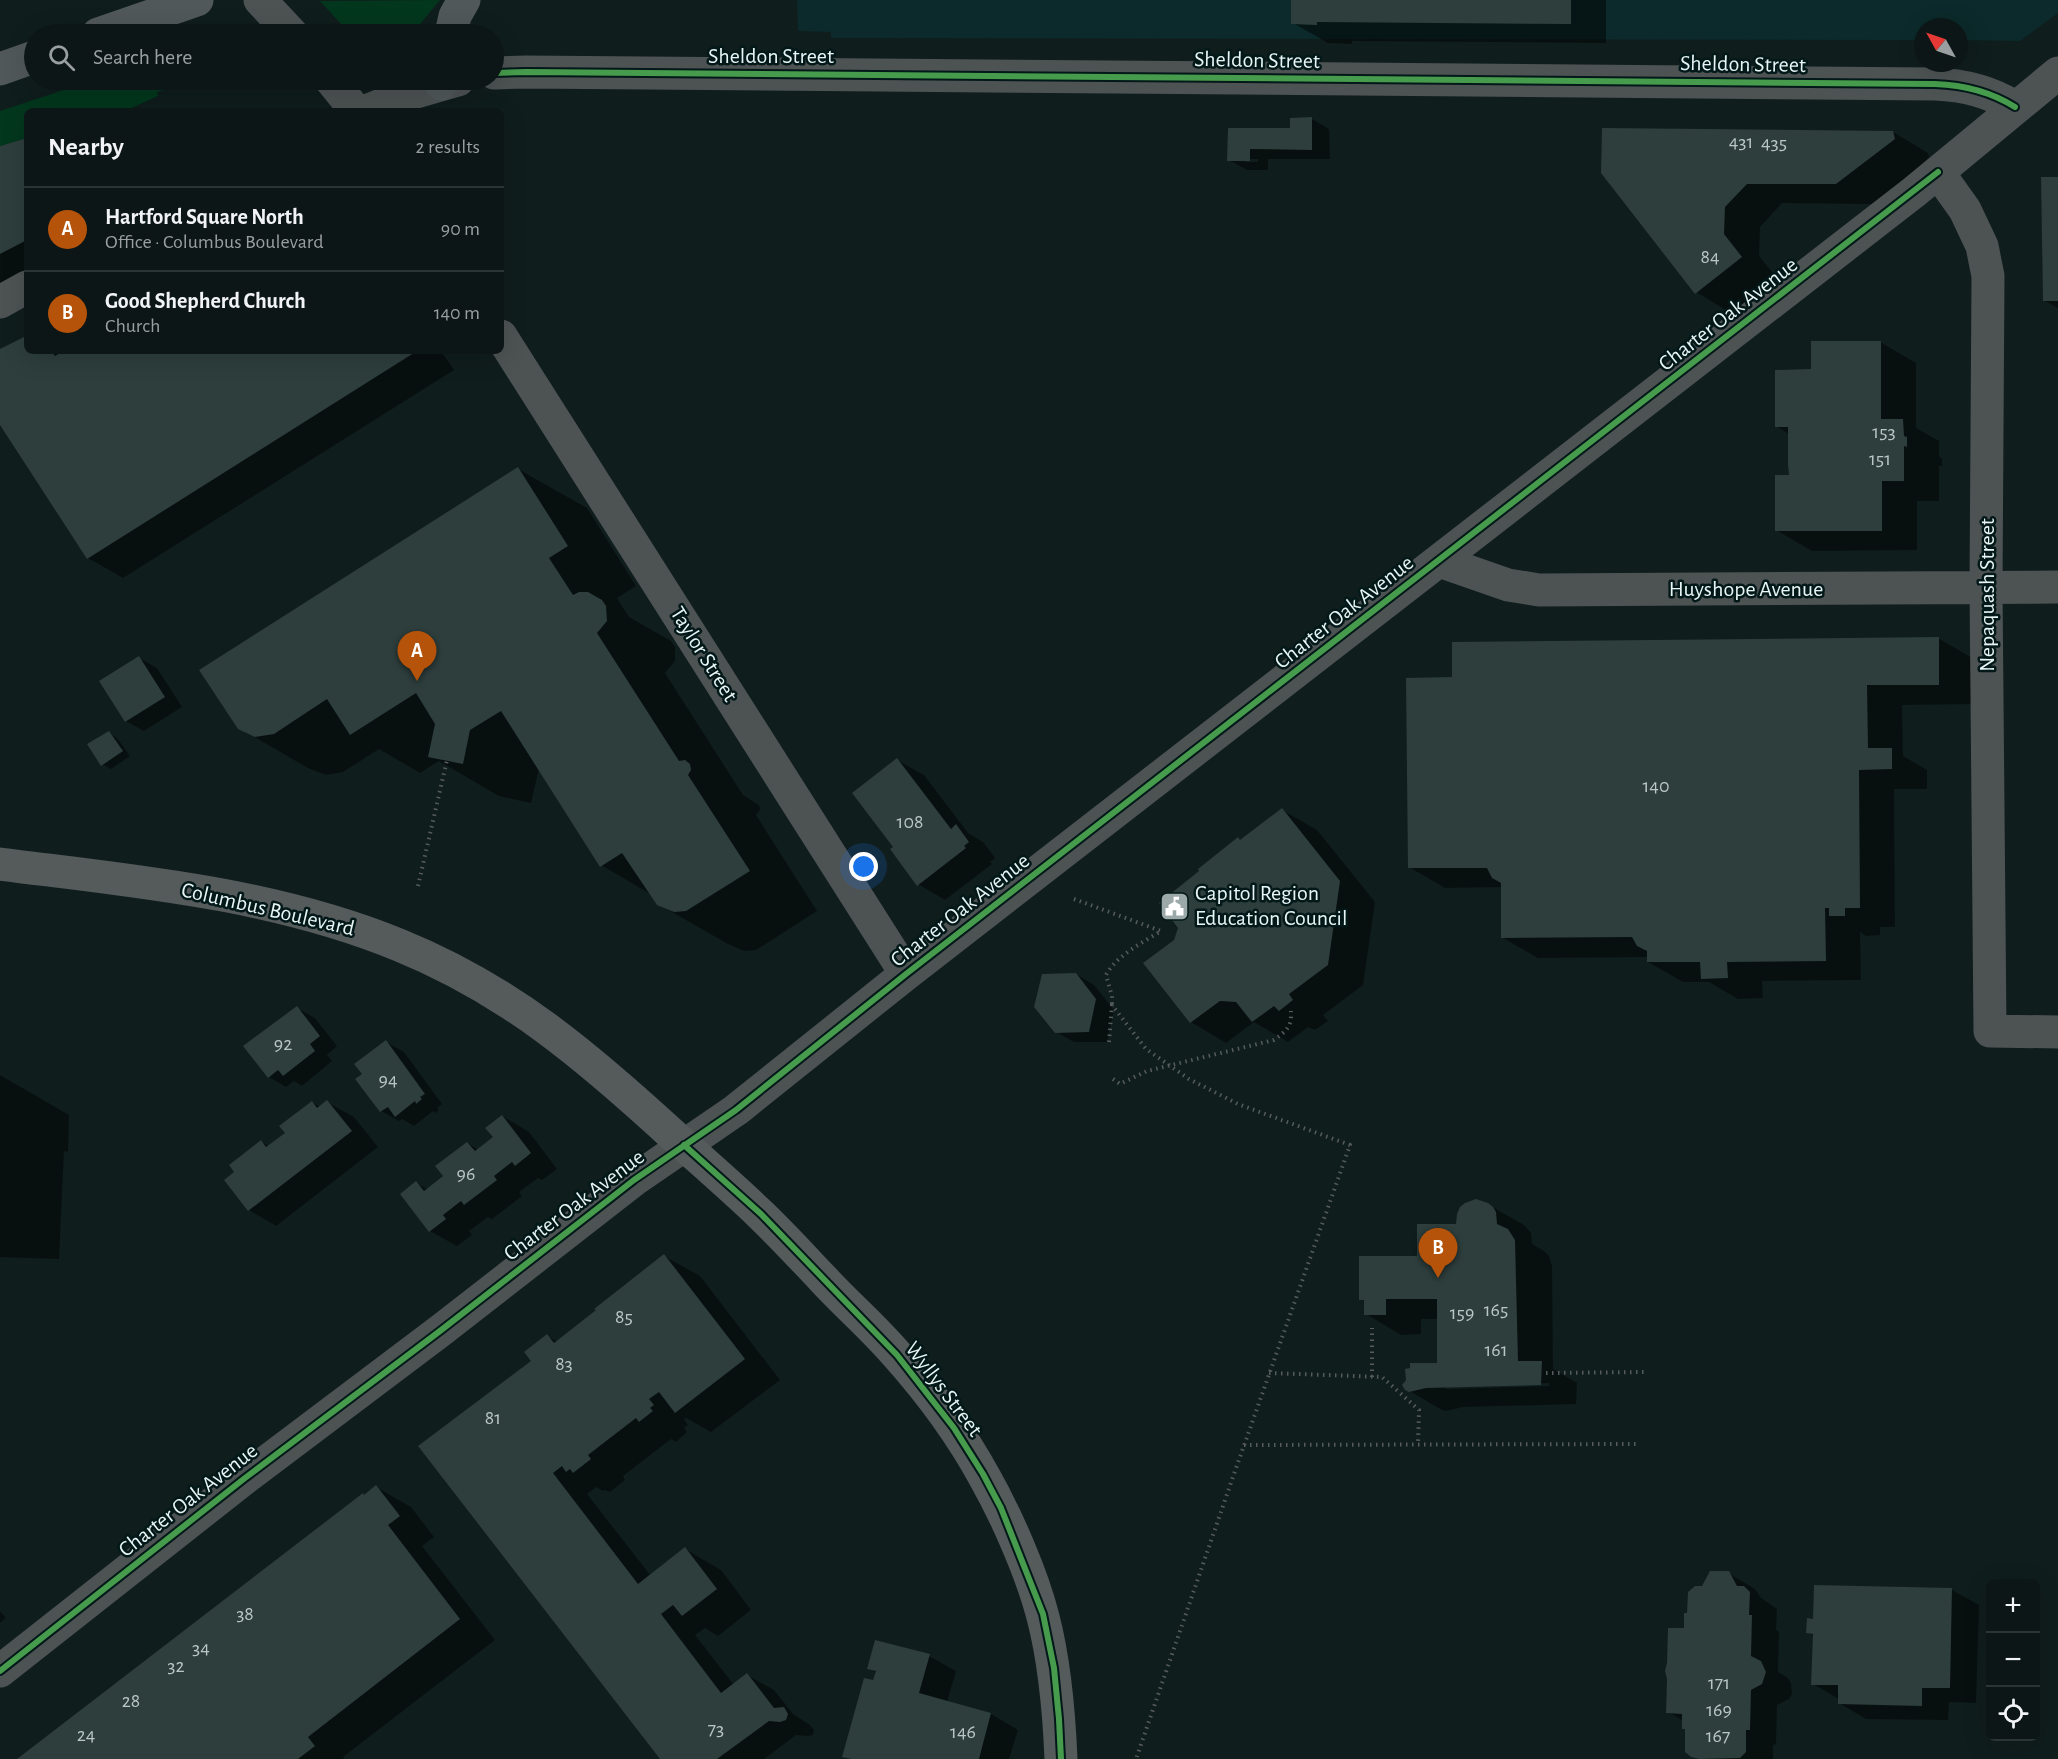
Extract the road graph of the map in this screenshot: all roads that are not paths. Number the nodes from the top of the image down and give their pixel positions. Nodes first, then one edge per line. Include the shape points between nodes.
1 (196, 0) edge
2 (260, 0) edge
3 (464, 0) edge
4 (127, 24) edge
5 (282, 24) edge
6 (453, 24) edge
7 (24, 61) edge
8 (0, 69) edge
9 (2058, 73) edge
10 (504, 74) edge
11 (340, 90) edge
12 (423, 90) edge
13 (2015, 107) junction
14 (354, 108) edge
15 (374, 108) edge
16 (1938, 172) junction
17 (24, 289) edge
18 (0, 302) edge
19 (504, 341) edge
20 (1439, 561) junction
21 (1986, 587) junction
22 (2058, 587) edge
23 (0, 864) edge
24 (906, 974) junction
25 (2058, 1032) edge
26 (684, 1145) junction
27 (0, 1671) edge
28 (1061, 1759) edge

1 - 4 highway
2 - 5 street
3 - 6 highway
7 - 8 highway
9 - 13 street, Charter Oak Avenue
10 - 13 street, Sheldon Street via 1935,84 1970,88
11 - 14 street
12 - 15 street
13 - 16 street, Charter Oak Avenue
16 - 20 street, Charter Oak Avenue
16 - 21 street, Nepaquash Street via 1965,210 1982,246 1988,276
17 - 18 street
19 - 24 street, Taylor Street
20 - 21 street, Huyshope Avenue via 1508,585 1539,591
20 - 24 street, Charter Oak Avenue
21 - 22 street, Huyshope Avenue
21 - 25 street, Nepaquash Street via 1990,1031
23 - 26 main road, Columbus Boulevard via 219,894 351,926 402,946 460,972 516,1005 569,1044
24 - 26 street, Charter Oak Avenue via 736,1110
26 - 27 street, Charter Oak Avenue via 245,1478
26 - 28 main road, Wyllys Street via 761,1214 897,1355 954,1428 983,1474 1001,1508 1043,1614 1054,1668

